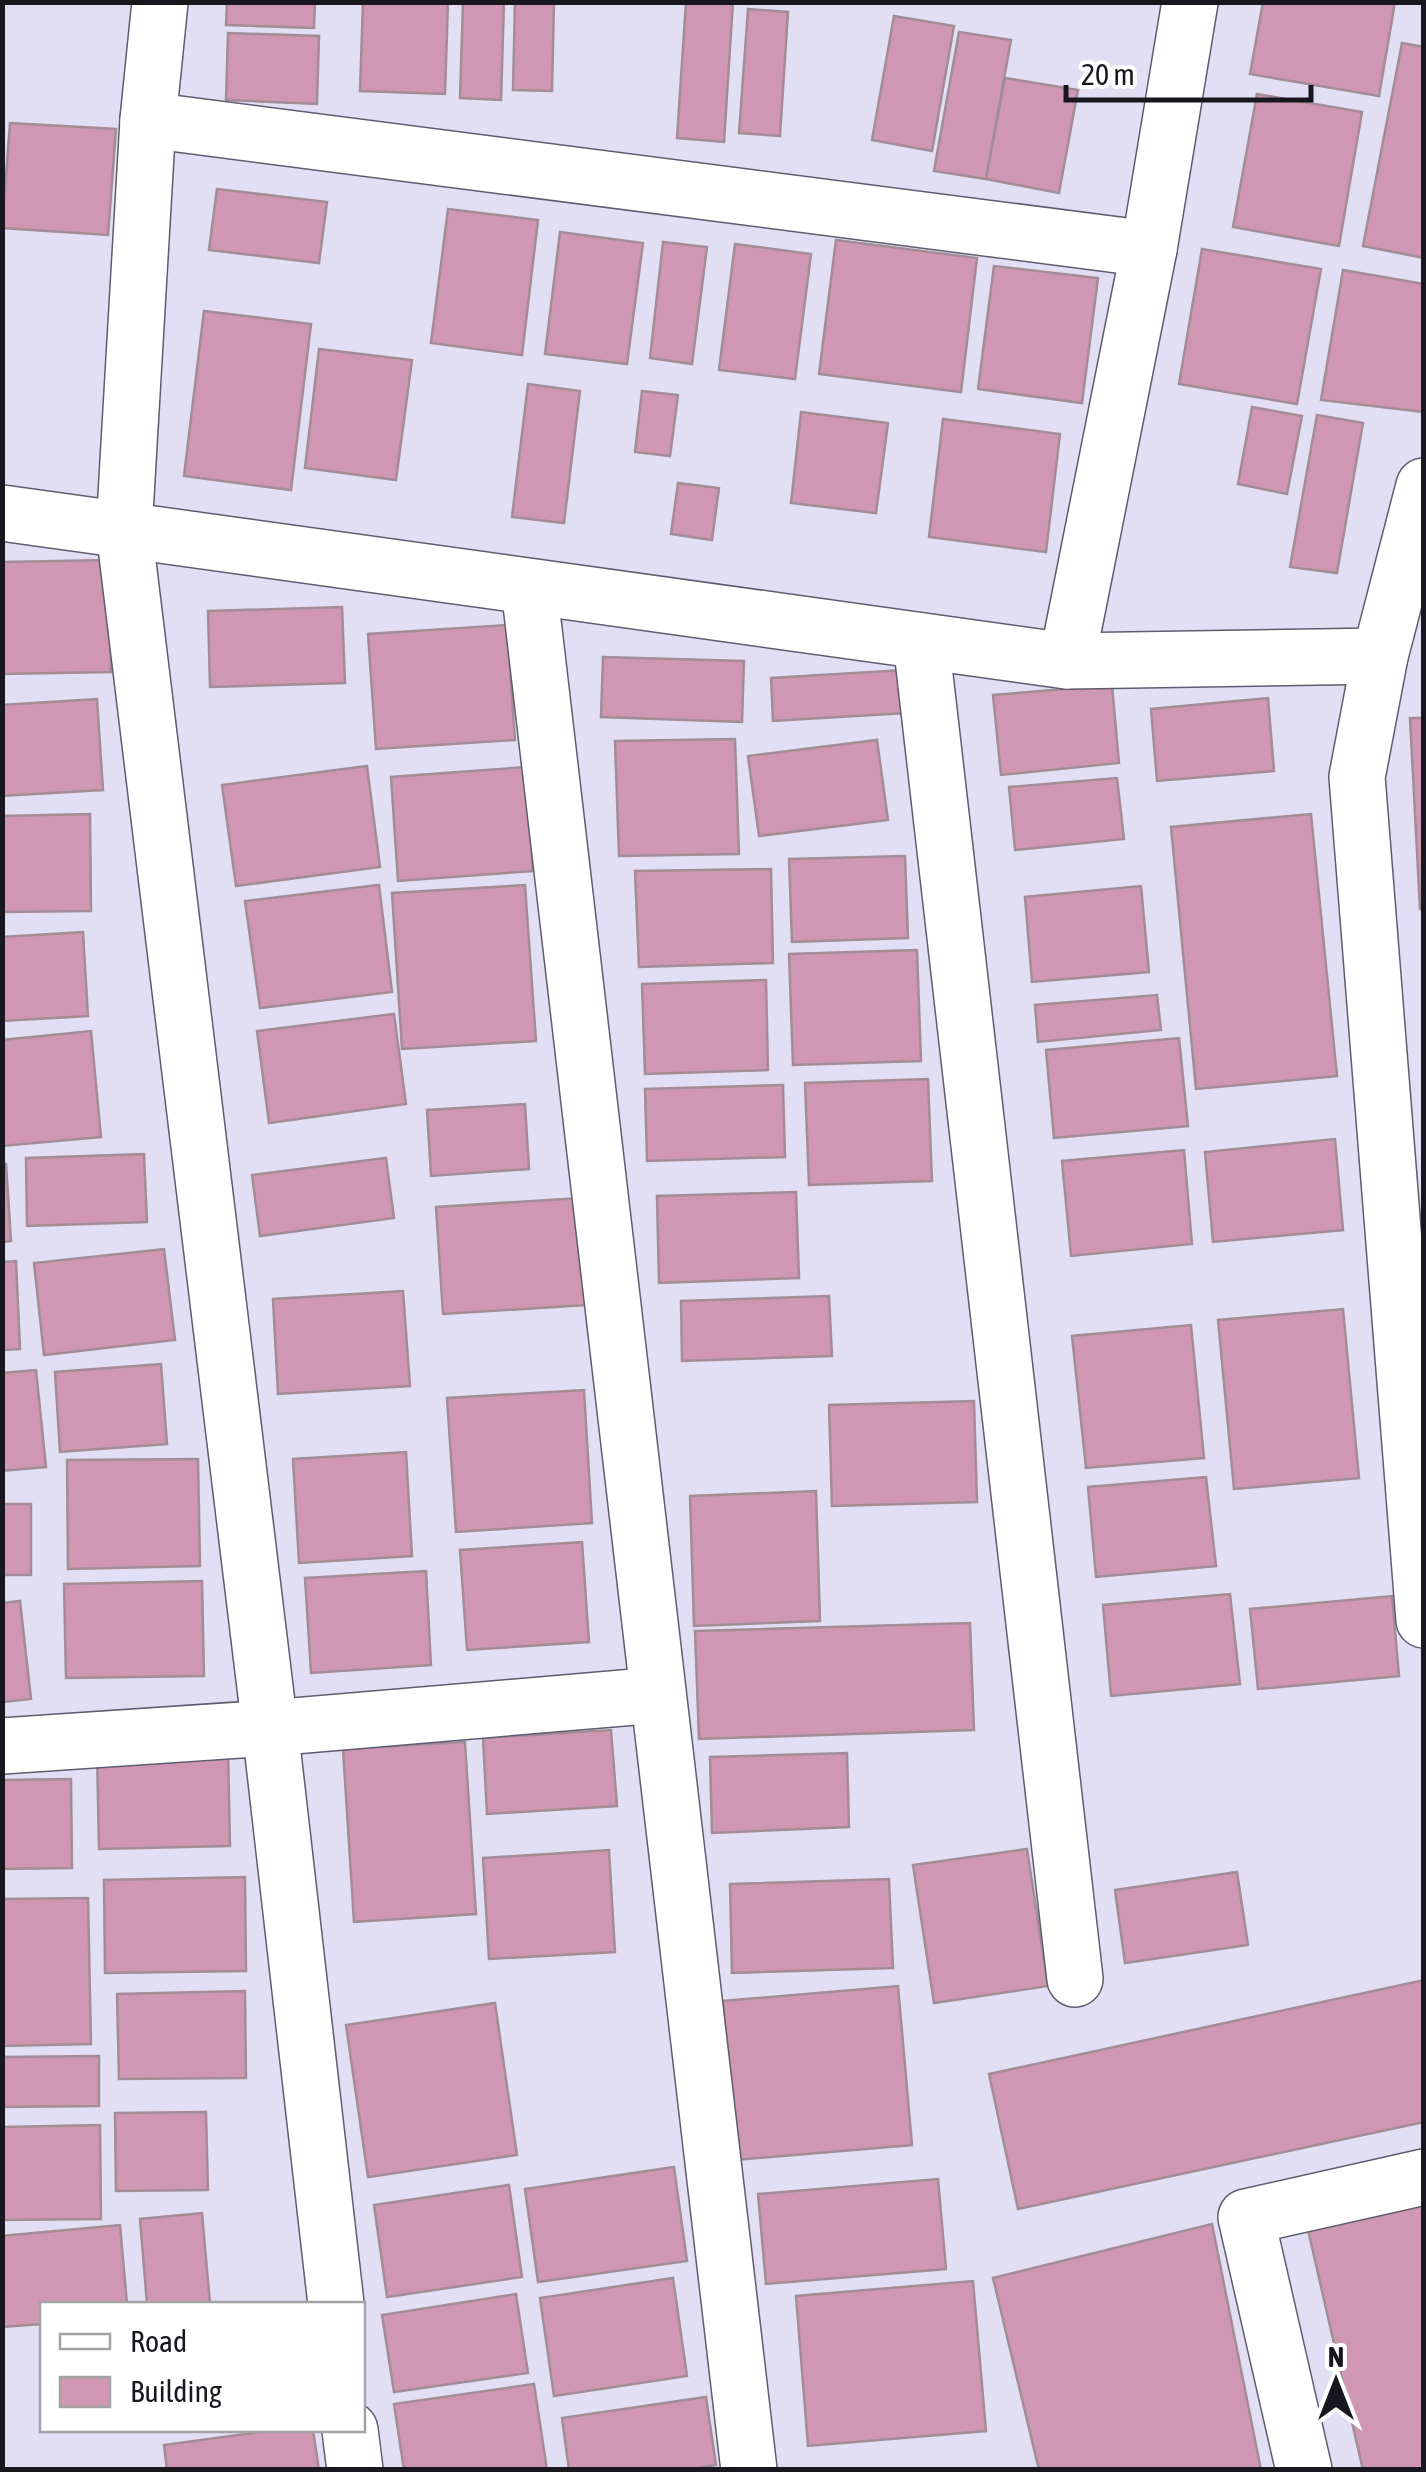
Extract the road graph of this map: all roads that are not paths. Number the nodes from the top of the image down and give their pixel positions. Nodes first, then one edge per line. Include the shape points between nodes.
1 (160, 2) edge
2 (1190, 2) edge
3 (148, 120) junction
4 (1149, 248) junction
5 (1424, 486) edge
6 (2, 513) edge
7 (124, 530) junction
8 (529, 587) junction
9 (921, 641) junction
10 (1380, 656) junction
11 (1067, 662) junction
12 (1424, 1620) edge
13 (658, 1694) junction
14 (270, 1728) junction
15 (2, 1746) edge
16 (1075, 1979) dead end
17 (1424, 2177) edge
18 (336, 2302) edge
19 (350, 2432) edge
20 (354, 2470) edge
21 (748, 2470) edge
22 (1304, 2470) edge

1 - 3 street
2 - 4 street
3 - 4 street
3 - 7 street
4 - 11 street
5 - 10 street
6 - 7 street
7 - 8 street
7 - 14 street
8 - 9 street
8 - 13 street
9 - 11 street
9 - 16 street
10 - 11 street
10 - 12 street via 1356,776
13 - 14 street
13 - 21 street
14 - 15 street
14 - 18 street
17 - 22 street via 1246,2217
19 - 20 street

